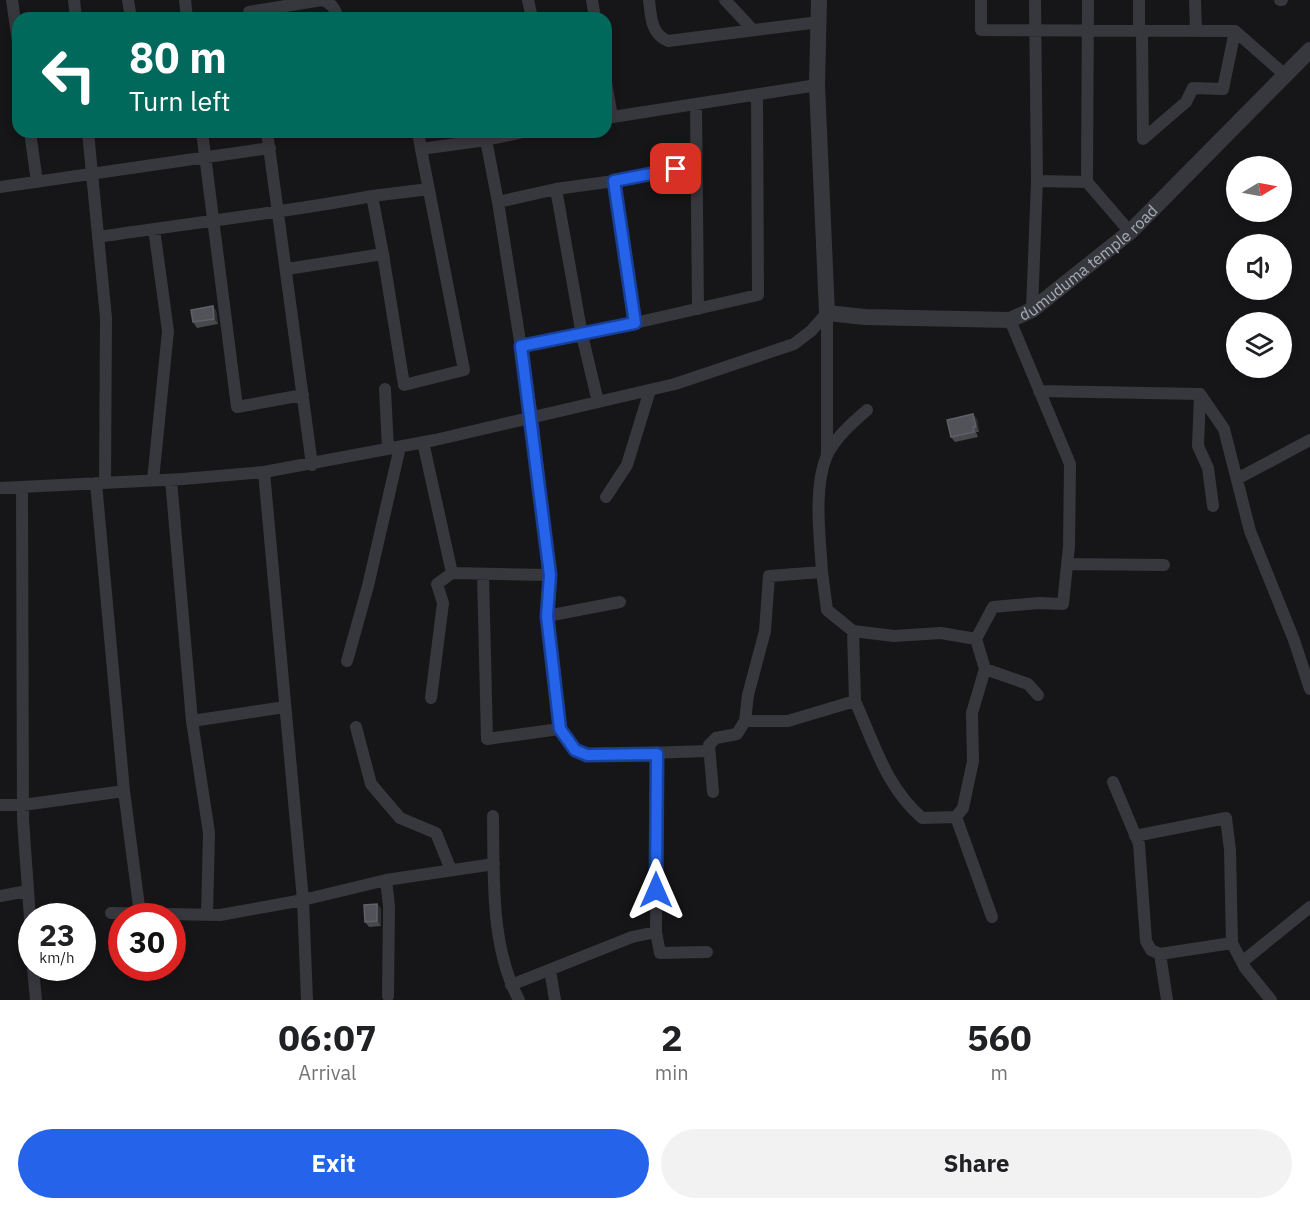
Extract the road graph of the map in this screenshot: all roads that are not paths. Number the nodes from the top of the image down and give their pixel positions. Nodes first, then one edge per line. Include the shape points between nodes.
1 (649, 0) edge
2 (725, 0) edge
3 (819, 0) edge
4 (981, 0) edge
5 (1035, 0) edge
6 (1088, 0) edge
7 (1139, 0) edge
8 (1195, 0) edge
9 (249, 10) edge
10 (336, 12) edge
11 (819, 22) junction
12 (753, 30) junction
13 (1035, 31) junction
14 (1196, 31) junction
15 (1235, 31) junction
16 (1088, 32) junction
17 (1141, 32) junction
18 (1310, 50) edge
19 (1285, 75) junction
20 (817, 85) junction
21 (757, 94) junction
22 (696, 104) junction
23 (612, 117) edge
24 (31, 138) edge
25 (89, 138) edge
26 (203, 138) edge
27 (268, 138) edge
28 (419, 138) edge
29 (496, 138) edge
30 (486, 140) junction
31 (270, 148) junction
32 (421, 149) junction
33 (206, 159) junction
34 (696, 165) junction
35 (92, 175) junction
36 (614, 181) junction
37 (1037, 181) junction
38 (37, 182) junction
39 (1087, 182) junction
40 (0, 187) edge
41 (429, 189) junction
42 (556, 189) junction
43 (372, 196) junction
44 (498, 202) junction
45 (280, 213) junction
46 (214, 219) junction
47 (154, 228) junction
48 (1130, 232) junction
49 (99, 237) junction
50 (383, 254) junction
51 (286, 269) junction
52 (698, 309) junction
53 (1032, 310) junction
54 (827, 314) junction
55 (1010, 320) junction
56 (635, 323) junction
57 (582, 335) junction
58 (521, 346) junction
59 (384, 389) dead end
60 (650, 390) junction
61 (1039, 391) junction
62 (1200, 394) junction
63 (303, 396) junction
64 (598, 402) junction
65 (867, 410) dead end
66 (532, 417) junction
67 (1310, 440) edge
68 (423, 442) junction
69 (394, 448) junction
70 (827, 456) junction
71 (312, 465) junction
72 (264, 472) junction
73 (1237, 479) junction
74 (153, 480) junction
75 (171, 480) junction
76 (101, 483) junction
77 (0, 488) edge
78 (22, 488) junction
79 (606, 497) dead end
80 (1213, 506) dead end
81 (1066, 564) junction
82 (1164, 565) dead end
83 (822, 572) junction
84 (452, 573) junction
85 (483, 574) junction
86 (550, 575) junction
87 (620, 602) dead end
88 (547, 616) junction
89 (853, 631) junction
90 (976, 639) junction
91 (346, 661) dead end
92 (985, 669) junction
93 (1310, 689) edge
94 (1038, 695) dead end
95 (431, 698) dead end
96 (855, 701) junction
97 (285, 706) junction
98 (192, 721) junction
99 (745, 721) junction
100 (356, 727) dead end
101 (560, 729) junction
102 (708, 751) junction
103 (657, 754) junction
104 (1113, 782) dead end
105 (124, 791) junction
106 (712, 792) dead end
107 (0, 805) edge
108 (23, 805) junction
109 (493, 816) dead end
110 (956, 817) junction
111 (1135, 836) junction
112 (494, 864) junction
113 (451, 870) junction
114 (386, 880) junction
115 (27, 891) junction
116 (0, 896) edge
117 (303, 900) junction
118 (28, 903) edge
119 (139, 903) edge
120 (1310, 907) edge
121 (186, 915) edge
122 (207, 915) junction
123 (992, 917) dead end
124 (656, 932) junction
125 (1232, 943) junction
126 (707, 952) dead end
127 (1160, 954) junction
128 (1242, 962) junction
129 (550, 970) junction
130 (34, 981) edge
131 (511, 985) junction
132 (388, 996) dead end
133 (36, 1000) edge
134 (307, 1000) edge
135 (519, 1000) edge
136 (555, 1000) edge
137 (1167, 1000) edge
138 (1271, 1000) edge

1 - 12 street via 655,32 668,41
2 - 12 street
3 - 11 street
4 - 13 street via 981,30
5 - 13 street
6 - 16 street
7 - 17 street
8 - 14 street
9 - 10 street via 322,0 329,2
11 - 12 street
11 - 20 street
13 - 16 street
13 - 37 street
14 - 15 street
14 - 17 street
15 - 17 street via 1222,89 1193,88 1186,102 1143,139
15 - 19 street
16 - 17 street
16 - 39 street
18 - 19 street, dumuduma temple road
19 - 48 street, dumuduma temple road
20 - 21 street
20 - 54 street
21 - 22 street
21 - 52 street via 758,295
22 - 23 street
22 - 34 street
24 - 38 street
25 - 35 street
26 - 33 street
27 - 31 street
28 - 32 street
29 - 30 street
30 - 32 street
30 - 44 street
31 - 33 street
31 - 45 street
32 - 41 street
33 - 35 street
33 - 46 street
34 - 36 street
34 - 52 street
35 - 38 street
35 - 49 street
36 - 42 street
36 - 56 street
37 - 39 street
37 - 53 street
38 - 40 street
39 - 48 street
41 - 43 street
41 - 50 street via 464,370 404,385
42 - 44 street
42 - 57 street
43 - 45 street
43 - 50 street
44 - 58 street
45 - 46 street
45 - 51 street
46 - 47 street
46 - 63 street via 237,407
47 - 49 street
47 - 74 street via 168,331
48 - 53 street, dumuduma temple road
49 - 76 street via 106,318
50 - 51 street
51 - 63 street
52 - 56 street
53 - 55 street, dumuduma temple road
54 - 55 street, dumuduma temple road
54 - 60 street via 794,344
54 - 70 street
55 - 61 street
56 - 57 street
57 - 58 street
57 - 64 street
58 - 66 street
59 - 69 street
60 - 64 street
60 - 79 street via 627,465
61 - 62 street
61 - 81 street via 1070,464
62 - 73 street via 1224,429
62 - 80 street via 1198,446 1208,468
63 - 71 street
64 - 66 street
65 - 70 street via 842,432
66 - 68 street
66 - 86 street
67 - 73 street
68 - 69 street
68 - 84 street
69 - 71 street
69 - 91 street via 368,586
70 - 83 street via 819,497
71 - 72 street
72 - 75 street
72 - 97 street
73 - 93 street via 1250,531
74 - 75 street
74 - 76 street
75 - 98 street
76 - 78 street
76 - 105 street
77 - 78 street
78 - 108 street
81 - 82 street
81 - 90 street via 1063,604 993,608
83 - 89 street via 827,610
83 - 99 street via 769,576 765,631
84 - 85 street
84 - 95 street via 437,584 443,603
85 - 86 street
85 - 101 street via 487,739
86 - 88 street
87 - 88 street
88 - 101 street
89 - 90 street via 894,636 942,633
89 - 96 street
90 - 92 street
92 - 94 street via 1028,684
92 - 110 street via 972,713 973,761 963,808
96 - 99 street via 788,721
96 - 110 street via 891,785 907,806 922,818
97 - 98 street
97 - 117 street
98 - 122 street via 209,833
99 - 102 street via 737,734 712,740
100 - 113 street via 371,784 400,818 436,833
101 - 103 street via 575,750 587,755
102 - 103 street
102 - 106 street
103 - 124 street
104 - 111 street
105 - 108 street
105 - 119 street
107 - 108 street
108 - 115 street
109 - 112 street
110 - 123 street
111 - 125 street via 1226,818
111 - 127 street via 1139,844 1146,940 1151,950
112 - 113 street
112 - 131 street via 503,964
113 - 114 street
114 - 117 street
114 - 132 street
115 - 116 street
115 - 118 street
117 - 122 street
117 - 134 street
120 - 128 street
121 - 122 street
124 - 126 street via 660,953
124 - 129 street via 632,937
125 - 127 street
125 - 128 street
127 - 137 street
128 - 138 street
129 - 131 street
129 - 136 street
130 - 133 street
131 - 135 street

